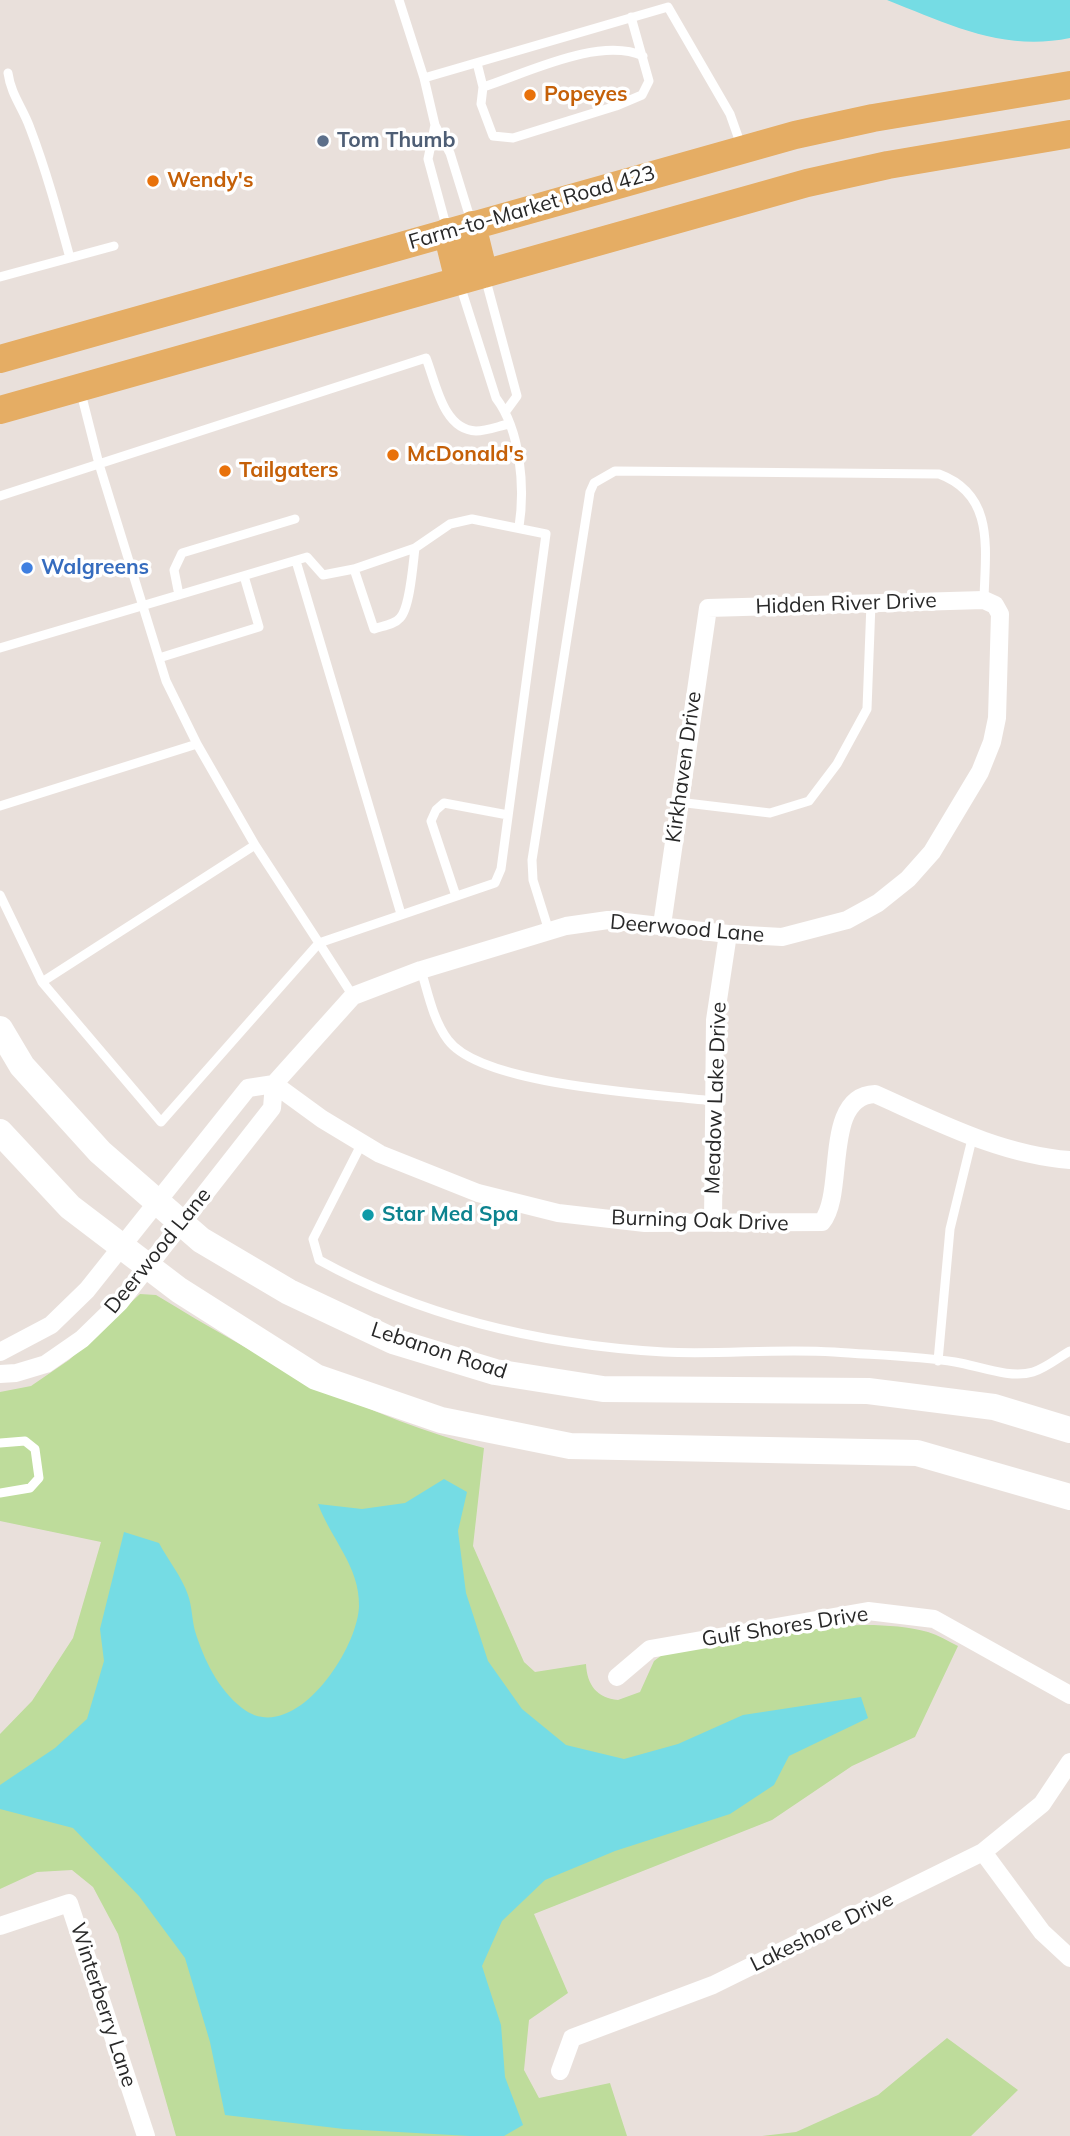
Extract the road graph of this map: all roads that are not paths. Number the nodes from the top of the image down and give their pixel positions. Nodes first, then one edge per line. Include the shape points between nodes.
1 (399, 0) edge
2 (667, 3) edge
3 (631, 17) junction
4 (643, 56) junction
5 (477, 63) junction
6 (8, 74) dead end
7 (424, 78) junction
8 (1070, 85) edge
9 (484, 87) junction
10 (435, 125) junction
11 (1070, 134) edge
12 (742, 149) junction
13 (460, 228) junction
14 (114, 246) dead end
15 (70, 258) junction
16 (0, 277) edge
17 (471, 277) junction
18 (0, 359) edge
19 (80, 387) junction
20 (0, 410) edge
21 (506, 411) junction
22 (509, 424) junction
23 (99, 464) junction
24 (0, 495) edge
25 (295, 519) dead end
26 (519, 527) junction
27 (415, 548) junction
28 (296, 561) junction
29 (354, 569) junction
30 (244, 576) junction
31 (179, 595) junction
32 (984, 600) junction
33 (871, 603) junction
34 (143, 606) junction
35 (708, 608) joint
36 (0, 648) edge
37 (159, 658) junction
38 (197, 744) junction
39 (678, 802) junction
40 (0, 806) edge
41 (508, 815) junction
42 (255, 845) junction
43 (0, 895) edge
44 (456, 896) junction
45 (401, 914) junction
46 (662, 925) junction
47 (549, 931) junction
48 (728, 934) junction
49 (319, 943) junction
50 (421, 970) junction
51 (42, 982) junction
52 (353, 996) junction
53 (0, 1029) edge
54 (274, 1084) junction
55 (712, 1101) junction
56 (0, 1132) edge
57 (973, 1135) junction
58 (362, 1143) junction
59 (1070, 1160) edge
60 (156, 1201) junction
61 (713, 1222) junction
62 (182, 1223) junction
63 (121, 1246) junction
64 (148, 1266) junction
65 (1070, 1351) edge
66 (0, 1352) edge
67 (938, 1361) junction
68 (0, 1374) edge
69 (1070, 1430) edge
70 (0, 1443) edge
71 (0, 1493) edge
72 (1070, 1497) edge
73 (618, 1678) dead end
74 (1070, 1695) edge
75 (1070, 1762) edge
76 (983, 1852) junction
77 (0, 1926) edge
78 (1070, 1958) edge
79 (560, 2071) dead end
80 (146, 2136) edge

1 - 7 lane
2 - 3 lane
2 - 12 lane via 730,114
3 - 4 lane
3 - 5 lane
4 - 9 lane via 629,49 601,48
4 - 9 lane via 649,82 642,95 513,138 493,136 481,104
5 - 7 lane
5 - 9 lane
6 - 15 lane via 12,95 30,125
7 - 10 lane
8 - 12 main road, Farm-to-Market Road 423 via 873,118
10 - 13 lane via 450,153
10 - 13 lane via 428,159
11 - 17 main road via 807,183
12 - 13 main road, Farm-to-Market Road 423
13 - 17 main road
13 - 18 main road, Farm-to-Market Road 423
14 - 15 lane
15 - 16 lane
17 - 19 main road
17 - 21 lane via 496,398
17 - 21 lane via 517,396
19 - 20 main road
19 - 23 lane
21 - 22 lane
22 - 23 lane via 477,431 459,427 447,415 426,358
22 - 26 lane via 520,478
23 - 24 lane
23 - 34 lane
25 - 31 lane via 182,553 174,570
26 - 27 lane via 472,519 450,524
26 - 41 lane via 547,534
27 - 29 lane
27 - 29 lane via 401,617 374,629
28 - 29 lane via 307,557 323,575
28 - 30 lane
28 - 45 lane
30 - 31 lane
30 - 37 lane via 259,627
31 - 34 lane
32 - 33 street, Hidden River Drive
32 - 47 lane via 984,523 968,492 939,474 614,471 603,476 590,492 532,860 533,880
32 - 48 street, Deerwood Lane via 1000,614 995,730 980,772 932,852 888,895 847,920 782,937
33 - 35 street, Hidden River Drive
33 - 39 lane via 867,709 837,764 809,801 770,813
34 - 36 lane
34 - 37 lane
35 - 39 street, Kirkhaven Drive
37 - 38 lane
38 - 40 lane
38 - 42 lane
39 - 46 street, Kirkhaven Drive
41 - 44 lane via 495,883
41 - 44 lane via 444,803 436,810 431,821
42 - 49 lane
42 - 51 lane
43 - 51 lane
44 - 45 lane
45 - 49 lane
46 - 47 street, Deerwood Lane via 608,920
46 - 48 street, Deerwood Lane
47 - 50 street, Deerwood Lane
48 - 55 street, Meadow Lake Drive via 715,1020
49 - 51 lane via 161,1122
49 - 52 lane
50 - 52 street, Deerwood Lane
50 - 55 lane via 436,1019 449,1042 482,1063 528,1080
52 - 54 street, Deerwood Lane
53 - 60 main road, Lebanon Road via 22,1066 100,1153
54 - 58 street, Burning Oak Drive
54 - 60 street, Deerwood Lane via 248,1088
54 - 62 street, Deerwood Lane via 272,1108
55 - 61 street, Meadow Lake Drive
56 - 63 main road via 70,1207
57 - 59 street via 1035,1157
57 - 61 street, Burning Oak Drive via 875,1094 857,1097 844,1123 829,1214 822,1222
57 - 67 lane via 950,1229
58 - 61 street, Burning Oak Drive via 478,1193 558,1213 645,1223
58 - 67 lane via 313,1239 319,1259 407,1301 529,1337 594,1346 664,1352 832,1352
60 - 62 main road, Lebanon Road
60 - 63 street, Deerwood Lane
62 - 64 street, Deerwood Lane
62 - 69 main road, Lebanon Road via 201,1240 312,1303 393,1341 495,1372 603,1389 868,1391 994,1407
63 - 64 main road
63 - 66 street, Deerwood Lane via 87,1290 51,1325
64 - 68 street, Deerwood Lane via 82,1339 46,1364
64 - 72 main road via 316,1377 441,1420 570,1446 917,1453
65 - 67 lane via 1033,1372 1014,1374
70 - 71 lane via 25,1441 36,1449 39,1478 30,1488
73 - 74 street, Gulf Shores Drive via 650,1649 869,1611 934,1619
75 - 76 street, Lakeshore Drive via 1042,1804
76 - 78 street via 1042,1932
76 - 79 street, Lakeshore Drive via 713,1985 572,2038
77 - 80 street, Winterberry Lane via 69,1903

